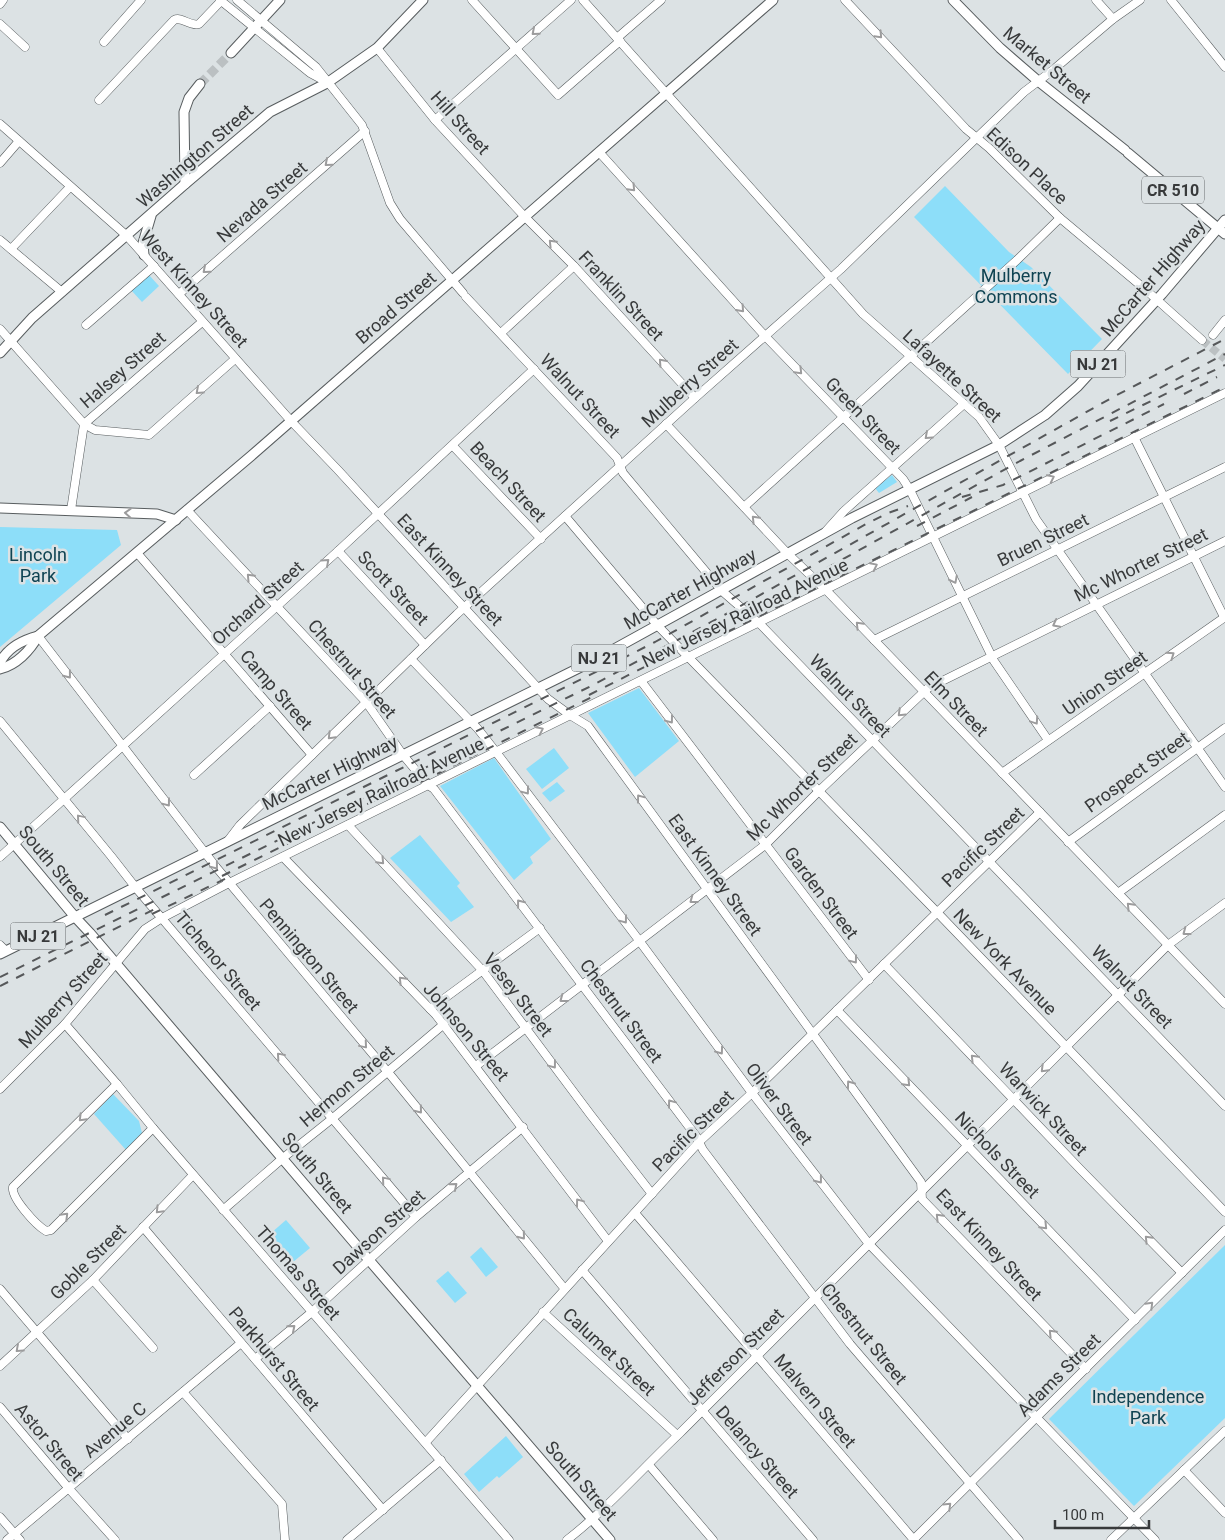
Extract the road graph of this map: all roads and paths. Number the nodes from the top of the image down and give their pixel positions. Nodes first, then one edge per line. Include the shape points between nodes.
1 (3, 0) edge
2 (141, 0) edge
3 (221, 0) edge
4 (237, 0) edge
5 (280, 0) edge
6 (423, 0) edge
7 (472, 0) edge
8 (571, 0) edge
9 (583, 0) edge
10 (660, 0) edge
11 (772, 0) edge
12 (845, 0) edge
13 (1096, 0) edge
14 (1140, 0) edge
15 (1171, 0) edge
16 (954, 1) edge
17 (0, 4) edge
18 (1113, 19) junction
19 (261, 21) junction
20 (0, 24) edge
21 (254, 28) junction
22 (619, 40) junction
23 (104, 42) dead end
24 (25, 47) dead end
25 (377, 48) junction
26 (516, 49) junction
27 (231, 52) tunnel mouth
28 (1225, 67) edge
29 (1038, 81) junction
30 (327, 83) junction
31 (200, 84) tunnel mouth
32 (667, 94) junction
33 (99, 100) dead end
34 (435, 120) junction
35 (0, 124) edge
36 (365, 131) junction
37 (977, 138) junction
38 (19, 141) junction
39 (599, 152) junction
40 (0, 163) edge
41 (184, 184) junction
42 (70, 186) junction
43 (151, 214) junction
44 (524, 216) junction
45 (1060, 218) junction
46 (1225, 220) edge
47 (1222, 231) edge
48 (127, 236) junction
49 (0, 240) edge
50 (11, 249) junction
51 (144, 255) junction
52 (154, 266) junction
53 (574, 266) junction
54 (832, 278) junction
55 (452, 280) junction
56 (62, 292) junction
57 (179, 294) junction
58 (1156, 300) junction
59 (1225, 320) edge
60 (202, 322) junction
61 (86, 325) dead end
62 (0, 329) edge
63 (501, 333) junction
64 (1213, 335) dead end
65 (766, 336) junction
66 (1202, 340) tunnel mouth
67 (12, 341) junction
68 (0, 353) edge
69 (909, 356) junction
70 (235, 359) junction
71 (534, 369) junction
72 (1225, 393) edge
73 (695, 398) junction
74 (964, 404) junction
75 (843, 415) junction
76 (291, 421) junction
77 (84, 424) junction
78 (666, 424) junction
79 (1134, 437) junction
80 (1000, 445) junction
81 (453, 446) junction
82 (620, 466) junction
83 (1225, 467) edge
84 (893, 468) junction
85 (910, 490) junction
86 (1022, 492) junction
87 (1163, 497) junction
88 (744, 507) junction
89 (0, 508) edge
90 (71, 510) junction
91 (187, 510) junction
92 (378, 513) junction
93 (565, 516) junction
94 (176, 520) junction
95 (823, 535) junction
96 (932, 537) junction
97 (541, 538) junction
98 (1225, 541) edge
99 (1058, 550) junction
100 (338, 551) junction
101 (138, 554) junction
102 (788, 554) junction
103 (1194, 556) junction
104 (826, 590) junction
105 (722, 591) junction
106 (963, 597) junction
107 (1095, 604) junction
108 (277, 606) junction
109 (464, 608) junction
110 (1225, 617) edge
111 (759, 623) junction
112 (658, 626) junction
113 (38, 636) junction
114 (874, 640) junction
115 (425, 645) junction
116 (225, 654) junction
117 (992, 656) junction
118 (688, 658) junction
119 (411, 660) junction
120 (0, 663) edge
121 (0, 669) edge
122 (1145, 674) junction
123 (641, 681) junction
124 (539, 688) junction
125 (923, 692) junction
126 (366, 702) junction
127 (270, 706) junction
128 (570, 716) junction
129 (0, 721) edge
130 (471, 722) junction
131 (1225, 728) edge
132 (872, 740) junction
133 (1048, 740) junction
134 (123, 745) junction
135 (1197, 747) junction
136 (496, 752) junction
137 (312, 755) junction
138 (404, 755) junction
139 (1002, 773) junction
140 (194, 775) dead end
141 (428, 785) junction
142 (1225, 787) edge
143 (820, 791) junction
144 (64, 799) junction
145 (1040, 812) junction
146 (1225, 815) edge
147 (348, 825) junction
148 (0, 827) edge
149 (227, 842) junction
150 (1068, 842) junction
151 (15, 845) junction
152 (765, 845) junction
153 (204, 852) junction
154 (0, 857) edge
155 (283, 857) junction
156 (990, 861) junction
157 (229, 883) junction
158 (136, 888) junction
159 (708, 889) junction
160 (1118, 893) junction
161 (1225, 903) edge
162 (937, 912) junction
163 (75, 917) junction
164 (162, 918) junction
165 (540, 928) junction
166 (145, 929) joint
167 (639, 940) junction
168 (1168, 945) junction
169 (2, 950) edge
170 (117, 964) junction
171 (884, 964) junction
172 (482, 970) junction
173 (869, 980) junction
174 (582, 984) junction
175 (1225, 990) edge
176 (1118, 995) junction
177 (1217, 996) junction
178 (1225, 1004) edge
179 (430, 1009) junction
180 (837, 1010) junction
181 (65, 1024) junction
182 (444, 1024) junction
183 (525, 1028) junction
184 (813, 1033) junction
185 (1067, 1047) junction
186 (476, 1066) junction
187 (388, 1072) junction
188 (117, 1084) junction
189 (0, 1088) edge
190 (752, 1093) junction
191 (1014, 1099) junction
192 (1225, 1106) edge
193 (333, 1118) junction
194 (523, 1127) junction
195 (153, 1128) junction
196 (699, 1142) junction
197 (967, 1146) junction
198 (283, 1158) junction
199 (470, 1172) junction
200 (193, 1175) junction
201 (922, 1191) junction
202 (652, 1194) junction
203 (223, 1210) junction
204 (1225, 1212) edge
205 (635, 1213) junction
206 (416, 1217) junction
207 (143, 1227) junction
208 (1225, 1230) edge
209 (608, 1241) junction
210 (869, 1244) junction
211 (369, 1260) junction
212 (582, 1270) junction
213 (1182, 1273) junction
214 (93, 1280) junction
215 (564, 1288) junction
216 (0, 1289) edge
217 (814, 1297) junction
218 (312, 1312) junction
219 (543, 1312) junction
220 (1135, 1320) junction
221 (38, 1332) junction
222 (241, 1343) junction
223 (153, 1348) dead end
224 (757, 1356) junction
225 (255, 1359) junction
226 (0, 1366) edge
227 (1086, 1369) junction
228 (477, 1384) junction
229 (183, 1392) junction
230 (0, 1407) edge
231 (702, 1411) junction
232 (1037, 1418) junction
233 (1225, 1431) edge
234 (677, 1435) junction
235 (128, 1439) junction
236 (426, 1442) junction
237 (441, 1460) junction
238 (649, 1465) junction
239 (1184, 1470) junction
240 (971, 1484) junction
241 (69, 1489) junction
242 (383, 1510) junction
243 (1225, 1513) edge
244 (0, 1517) edge
245 (1134, 1518) junction
246 (593, 1520) junction
247 (17, 1537) edge
248 (8, 1540) edge
249 (115, 1540) edge
250 (285, 1540) edge
251 (347, 1540) edge
252 (508, 1540) edge
253 (567, 1540) edge
254 (610, 1540) edge
255 (713, 1540) edge
256 (813, 1540) edge
257 (913, 1540) edge
258 (1018, 1540) edge
259 (1111, 1540) edge
260 (1155, 1540) edge

1 - 17 street
2 - 23 street
3 - 21 street
3 - 33 street via 196,25 178,18 174,20
4 - 19 street, Walnut Street
5 - 19 main road
6 - 25 main road, Washington Street
7 - 26 street
8 -> 26 street
9 - 22 street, Lafayette Street
10 - 22 street
11 - 32 main road, Broad Street
12 -> 37 street, Edison Place
13 - 18 street
14 - 18 street, Mulberry Street
15 - 28 street
16 - 29 main road, Market Street / CR 510
18 - 29 street, Mulberry Street
19 - 21 main road
19 - 30 street, Walnut Street via 316,67
20 - 24 street
21 - 27 main road
21 - 30 street
22 - 26 street via 558,95
22 - 32 street, Lafayette Street
25 - 30 main road, Washington Street
25 - 34 street, Hill Street
26 - 34 street
29 - 37 street, Mulberry Street
29 - 47 main road, Market Street / CR 510
30 - 36 street, Walnut Street
30 - 41 main road, Washington Street via 270,112
31 - 41 main road via 189,98 184,112
32 - 39 main road, Broad Street
32 - 54 street, Lafayette Street
34 - 44 street, Hill Street
35 - 38 street, West Kinney Street
36 - 55 street, Walnut Street via 390,203
36 -> 57 street, Nevada Street
37 - 45 street, Edison Place
37 - 54 street, Mulberry Street
38 - 40 street
38 - 42 street, West Kinney Street
39 - 44 main road, Broad Street
39 -> 65 street, Green Street
41 - 43 main road, Washington Street
42 - 48 street, West Kinney Street
42 - 50 street
43 - 48 main road, Washington Street
43 - 51 main road via 143,243
53 -> 44 street, Franklin Street
44 - 55 main road, Broad Street
45 - 58 street, Edison Place
45 - 69 street
46 - 47 main road, McCarter Highway / NJ 21
47 - 58 main road, McCarter Highway / NJ 21
48 - 51 street, West Kinney Street
48 - 56 main road, Washington Street
49 - 50 street
50 - 56 street
51 - 52 street, West Kinney Street
52 - 57 street, West Kinney Street
52 - 61 street
53 - 63 street
73 -> 53 street, Franklin Street
54 - 65 street, Mulberry Street
54 - 69 street, Lafayette Street via 864,314
55 - 63 street, Walnut Street
55 - 76 main road, Broad Street
56 - 67 main road, Washington Street
57 - 60 street, West Kinney Street
58 - 66 street, Edison Place
58 - 80 main road, McCarter Highway / NJ 21 via 1078,386 1046,415
59 - 64 street
60 - 70 street, West Kinney Street
60 - 77 street, Halsey Street
62 - 67 street
63 - 71 street, Walnut Street
65 - 73 street, Mulberry Street
65 -> 75 street, Green Street
67 - 68 main road, Washington Street
67 - 77 street
69 - 74 street, Lafayette Street
69 - 75 street
70 - 76 street, West Kinney Street
70 -> 77 street via 149,435 95,430
71 - 81 street, Orchard Street
71 - 82 street, Walnut Street via 617,458
72 - 79 street, New Jersey Railroad Avenue
73 - 78 street, Mulberry Street
74 - 80 street, Lafayette Street via 979,417
74 -> 84 street
75 - 84 street, Green Street
75 - 88 street
76 - 91 main road, Broad Street
76 - 92 street, East Kinney Street
77 - 90 street, Halsey Street
78 - 82 street, Mulberry Street
78 - 88 street, Elm Street
86 -> 79 street, New Jersey Railroad Avenue
79 - 87 street
80 - 85 main road, McCarter Highway / NJ 21
80 - 86 street, Lafayette Street
81 - 92 street, Orchard Street
81 - 97 street, Beach Street
82 - 93 street, Mulberry Street
82 - 105 street, Walnut Street
83 - 87 street, Bruen Street
84 - 85 street, Green Street
84 - 95 street via 844,511
85 - 95 main road, McCarter Highway / NJ 21
85 - 96 street, Green Street
86 - 96 street, New Jersey Railroad Avenue
86 - 99 street, Lafayette Street
87 - 99 street, Bruen Street
87 - 103 street
102 -> 88 street, Elm Street
89 - 90 main road
94 -> 90 main road via 157,514
91 - 94 main road, Broad Street
108 -> 91 street, Chestnut Street
92 - 100 street, Orchard Street
92 - 109 street, East Kinney Street
93 - 97 street, Mulberry Street
93 - 112 street, New York Avenue
94 - 101 main road, Broad Street
95 - 102 main road, McCarter Highway / NJ 21
104 -> 96 street, New Jersey Railroad Avenue
96 -> 106 street, Green Street
97 - 109 street, Mulberry Street
98 - 103 street, Mc Whorter Street
99 - 106 street, Bruen Street
99 - 107 street, Lafayette Street
108 -> 100 street, Orchard Street
100 - 115 street, Scott Street
101 - 113 main road, Broad Street
101 - 116 street, Camp Street
102 - 104 street, Elm Street
102 - 105 main road, McCarter Highway / NJ 21
103 - 107 street, Mc Whorter Street
103 - 110 street
104 - 111 street, New Jersey Railroad Avenue
114 -> 104 street, Elm Street
105 - 111 street, Walnut Street
105 - 112 main road, McCarter Highway / NJ 21
106 - 114 street, Bruen Street
106 - 117 street, Green Street
107 -> 117 street, Mc Whorter Street
107 - 122 street, Lafayette Street
108 - 116 street, Orchard Street
108 - 126 street, Chestnut Street
109 - 115 street, Mulberry Street
109 - 124 street, East Kinney Street
122 -> 110 street, Union Street
111 - 118 street, New Jersey Railroad Avenue
111 - 132 street, Walnut Street
112 - 118 street, New York Avenue
112 - 124 main road, McCarter Highway / NJ 21
113 - 120 main road, Broad Street via 24,640 2,657
113 - 121 main road, Broad Street via 31,649 8,667
113 -> 134 street, Pennington Street
114 - 125 street, Elm Street
115 - 119 street, Mulberry Street
116 - 127 street, Camp Street
116 - 134 street, Orchard Street
117 - 125 street, Mc Whorter Street
117 -> 133 street, Green Street
118 - 123 street, New Jersey Railroad Avenue
118 - 143 street, New York Avenue
119 - 126 street, Mulberry Street
119 - 130 street, Oliver Street
122 - 133 street, Union Street
122 - 135 street, Lafayette Street
123 - 128 street, New Jersey Railroad Avenue
123 -> 152 street, Garden Street
124 - 128 street, East Kinney Street
124 - 130 main road, McCarter Highway / NJ 21
125 -> 132 street, Mc Whorter Street
125 - 139 street, Elm Street
126 -> 137 street, Mulberry Street
126 - 138 street, Chestnut Street
127 - 137 street, Camp Street
127 - 140 street
136 -> 128 street, New Jersey Railroad Avenue
159 -> 128 street, East Kinney Street via 588,726
129 - 144 street, Tichenor Street
130 - 136 street, Oliver Street
130 - 138 main road, McCarter Highway / NJ 21
131 - 135 street, Prospect Street
132 - 143 street, Mc Whorter Street
132 - 156 street, Walnut Street
133 - 139 street, Union Street
134 - 144 street, Orchard Street
134 -> 153 street, Pennington Street
135 - 142 street, Lafayette Street
135 - 150 street, Prospect Street
136 - 141 street, New Jersey Railroad Avenue
136 -> 167 street, Oliver Street
137 - 149 street, Mulberry Street via 240,825
138 - 141 street, Chestnut Street
138 - 149 main road, McCarter Highway / NJ 21
139 - 145 street, Elm Street
141 - 147 street, New Jersey Railroad Avenue
165 -> 141 street, Chestnut Street
143 - 152 street, Mc Whorter Street
143 - 162 street, New York Avenue
144 - 151 street, Orchard Street
158 -> 144 street, Tichenor Street
145 - 150 street, Elm Street
145 - 156 street, Pacific Street
146 - 160 street
147 - 155 street, New Jersey Railroad Avenue
147 -> 172 street, Vesey Street
148 - 151 main road, South Street
149 - 153 main road, McCarter Highway / NJ 21
150 - 160 street, Elm Street
151 - 154 street, Orchard Street
151 - 163 main road, South Street
152 - 159 street, Mc Whorter Street
152 -> 173 street, Garden Street
153 -> 157 street, Pennington Street
153 - 158 main road, McCarter Highway / NJ 21
155 - 157 street, New Jersey Railroad Avenue
179 -> 155 street, Johnson Street
156 - 162 street, Pacific Street
156 - 176 street, Walnut Street
157 - 164 street, New Jersey Railroad Avenue
157 -> 187 street, Pennington Street
158 - 163 main road, McCarter Highway / NJ 21
158 - 164 street, Tichenor Street
159 -> 167 street, Mc Whorter Street
159 - 184 street, East Kinney Street
168 -> 160 street, Elm Street
161 -> 168 street, Jefferson Street
162 - 171 street, Pacific Street
162 - 185 street, New York Avenue
163 - 169 main road, McCarter Highway / NJ 21
163 - 170 main road, South Street
164 - 166 street, New Jersey Railroad Avenue
193 -> 164 street, Tichenor Street
165 - 172 street
165 - 174 street, Chestnut Street
166 - 170 street, Mulberry Street
167 - 174 street, Mc Whorter Street
167 -> 190 street, Oliver Street
168 - 176 street, Jefferson Street
168 - 177 street, Elm Street
170 - 181 street, Mulberry Street
170 - 198 main road, South Street
171 - 173 street, Pacific Street
191 -> 171 street, Warwick Street
172 - 179 street
172 - 183 street, Vesey Street
173 - 180 street, Pacific Street
174 -> 183 street, Mc Whorter Street
196 -> 174 street, Chestnut Street
175 - 177 street
176 - 185 street, Jefferson Street
176 - 192 street, Walnut Street
177 - 178 street, Elm Street
179 - 182 street, Johnson Street
180 - 184 street, Pacific Street
180 -> 197 street, Nichols Street
181 - 188 street, Thomas Street
181 - 189 street, Mulberry Street
182 - 186 street, Johnson Street
182 - 187 street, Hermon Street
183 - 186 street, Mc Whorter Street
183 -> 202 street, Vesey Street
184 - 190 street, Pacific Street
201 -> 184 street, East Kinney Street via 921,1182
185 -> 191 street, Jefferson Street
185 - 204 street, New York Avenue
186 - 194 street, Johnson Street
187 - 193 street, Hermon Street
187 -> 199 street, Pennington Street
188 - 195 street, Thomas Street
188 -> 195 street via 13,1187 13,1194 39,1227 51,1230
190 - 196 street, Pacific Street
190 -> 210 street, Oliver Street
191 - 197 street, Jefferson Street
213 -> 191 street, Warwick Street
193 - 198 street, Hermon Street
206 -> 193 street, Tichenor Street
194 - 199 street, Dawson Street
209 -> 194 street, Johnson Street
195 - 200 street, Thomas Street
196 - 202 street, Pacific Street
196 - 217 street, Chestnut Street
197 - 201 street, Jefferson Street
197 -> 220 street, Nichols Street
198 - 203 street, Hermon Street
198 - 211 main road, South Street
206 -> 199 street, Dawson Street
199 -> 215 street, Pennington Street
200 - 203 street, Thomas Street
200 -> 207 street, Goble Street
201 - 210 street, Jefferson Street
227 -> 201 street, East Kinney Street via 922,1199
202 - 205 street, Pacific Street
203 - 218 street, Thomas Street
205 - 209 street, Pacific Street
205 - 224 street, Malvern Street
206 - 211 street, Dawson Street
207 - 214 street, Goble Street
207 - 222 street, Parkhurst Street
208 - 213 street, Adams Street
209 - 212 street, Pacific Street
210 - 217 street, Jefferson Street
210 - 232 street, Oliver Street
211 - 218 street, Dawson Street
211 - 228 main road, South Street
212 - 215 street, Pacific Street
212 - 231 street, Delancy Street
220 -> 213 street, Adams Street
214 - 221 street, Goble Street
214 - 223 street
215 - 219 street, Pacific Street
216 - 221 street
217 - 224 street, Jefferson Street
217 - 240 street, Chestnut Street via 850,1344
225 -> 218 street, Dawson Street
218 - 236 street, Thomas Street
219 - 228 street, Pacific Street
219 - 234 street, Calumet Street
220 - 227 street, Adams Street
221 -> 226 street, Goble Street
221 - 235 street
222 - 225 street, Parkhurst Street
222 - 229 street, Avenue C
224 - 231 street, Jefferson Street
224 - 257 street, Malvern Street
225 - 242 street, Parkhurst Street
227 - 232 street, Adams Street
228 - 236 street, Pacific Street
228 - 246 main road, South Street
229 - 235 street, Avenue C
229 - 250 street via 282,1504
230 - 241 street, Astor Street
231 - 234 street, Jefferson Street
231 - 256 street, Delancy Street
232 - 240 street, Adams Street
232 - 245 street, Oliver Street
233 - 239 street
234 - 238 street, Jefferson Street
235 - 241 street, Avenue C
236 - 237 street, Thomas Street
237 - 242 street
237 - 252 street, Thomas Street
238 - 246 street, Jefferson Street
238 - 255 street
239 - 243 street
239 - 245 street
257 -> 240 street, Adams Street
240 - 258 street, Chestnut Street
241 - 247 street, Avenue C
241 - 249 street, Astor Street
242 - 251 street
244 - 247 street
245 - 259 street
245 - 260 street, Oliver Street
246 - 253 street, Jefferson Street
246 - 254 main road, South Street
247 - 248 street, Avenue C

